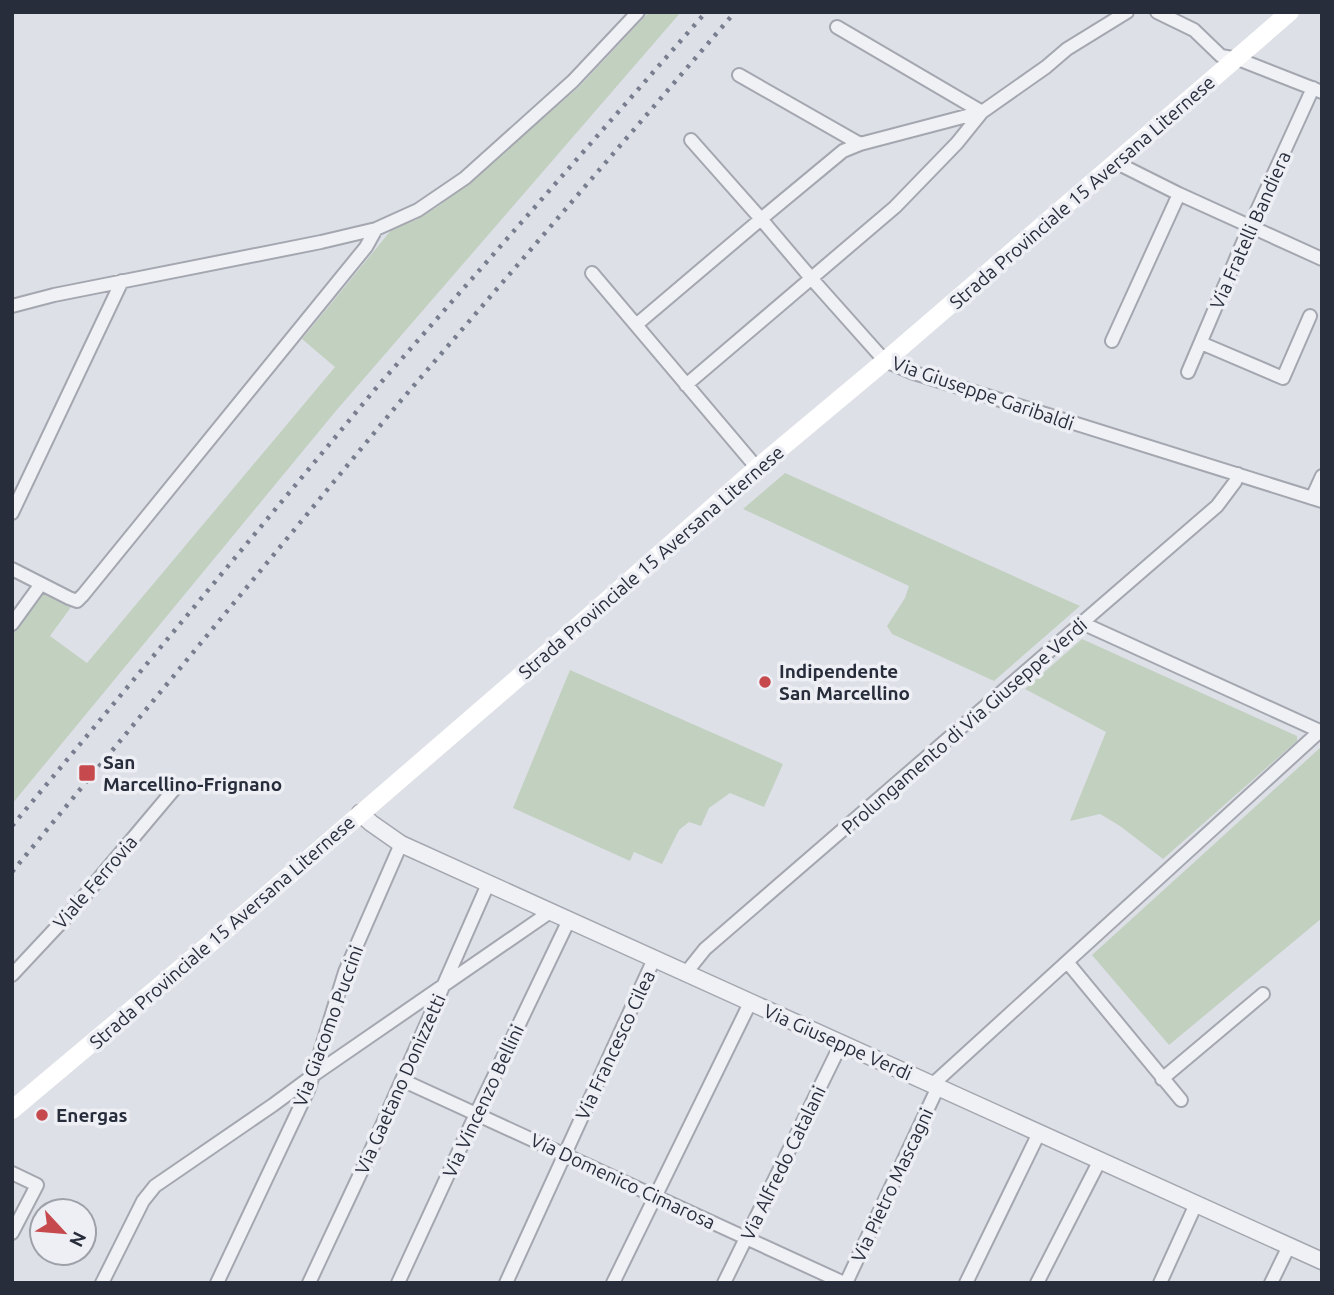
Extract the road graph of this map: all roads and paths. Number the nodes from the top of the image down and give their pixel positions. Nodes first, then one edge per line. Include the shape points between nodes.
1 (638, 12) edge
2 (1127, 12) edge
3 (1157, 12) edge
4 (1290, 12) edge
5 (837, 27) dead end
6 (1238, 59) junction
7 (739, 75) dead end
8 (1317, 90) edge
9 (982, 112) junction
10 (691, 140) dead end
11 (860, 144) junction
12 (1115, 162) junction
13 (1179, 194) junction
14 (761, 219) junction
15 (1250, 226) junction
16 (376, 229) junction
17 (1322, 259) edge
18 (592, 273) dead end
19 (811, 278) junction
20 (122, 281) junction
21 (12, 306) edge
22 (1310, 316) dead end
23 (636, 325) junction
24 (1112, 341) dead end
25 (1201, 342) junction
26 (886, 361) junction
27 (1188, 372) dead end
28 (686, 385) junction
29 (757, 468) junction
30 (1238, 474) junction
31 (1322, 476) edge
32 (1317, 499) edge
33 (12, 513) edge
34 (12, 569) edge
35 (41, 584) junction
36 (1082, 623) junction
37 (12, 624) edge
38 (1321, 731) edge
39 (176, 787) dead end
40 (360, 813) junction
41 (401, 844) junction
42 (488, 884) junction
43 (550, 912) junction
44 (569, 920) junction
45 (654, 959) junction
46 (1069, 963) junction
47 (685, 974) junction
48 (12, 975) edge
49 (443, 986) junction
50 (1264, 994) dead end
51 (750, 1003) junction
52 (841, 1044) junction
53 (315, 1074) junction
54 (1162, 1079) junction
55 (402, 1080) junction
56 (935, 1086) junction
57 (1181, 1100) dead end
58 (12, 1110) edge
59 (476, 1114) junction
60 (1039, 1133) junction
61 (564, 1154) junction
62 (1100, 1160) junction
63 (12, 1172) edge
64 (655, 1196) junction
65 (1196, 1204) junction
66 (12, 1233) edge
67 (746, 1238) junction
68 (1289, 1246) junction
69 (1322, 1261) edge
70 (1042, 1281) edge
71 (218, 1282) edge
72 (102, 1283) edge
73 (309, 1283) edge
74 (398, 1283) edge
75 (506, 1283) edge
76 (613, 1283) edge
77 (724, 1283) edge
78 (845, 1283) edge
79 (966, 1283) edge
80 (1160, 1283) edge
81 (1271, 1283) edge

1 - 16 street via 573,81 465,177 418,210
2 - 9 street via 1067,49
3 - 6 street via 1194,30 1221,56
4 - 6 main road, Strada Provinciale 15 Aversana Liternese
5 - 9 street
6 - 8 street
6 - 12 main road, Strada Provinciale 15 Aversana Liternese
7 - 11 street
8 - 15 street, Via Fratelli Bandiera
9 - 11 street
9 - 19 street via 895,207
10 - 14 street, Via Giuseppe Garibaldi
11 - 14 street via 843,151
12 - 13 street
12 - 26 main road, Strada Provinciale 15 Aversana Liternese
13 - 15 street
13 - 24 street
14 - 19 street, Via Giuseppe Garibaldi
14 - 23 street
15 - 17 street
15 - 25 street, Via Fratelli Bandiera
16 - 20 street
16 - 35 street via 83,595 77,601
18 - 23 street
19 - 26 street, Via Giuseppe Garibaldi
19 - 28 street
20 - 21 street
20 - 33 street
22 - 25 street via 1283,378
23 - 28 street
25 - 27 street, Via Fratelli Bandiera
26 - 29 main road, Strada Provinciale 15 Aversana Liternese
26 - 30 street, Via Giuseppe Garibaldi
28 - 29 street
29 - 40 main road, Strada Provinciale 15 Aversana Liternese
30 - 32 street, Via Giuseppe Garibaldi
30 - 36 street, Prolungamento di Via Giuseppe Verdi via 1217,506
31 - 32 street
34 - 35 street
35 - 37 street
36 - 38 street
36 - 47 street, Prolungamento di Via Giuseppe Verdi via 705,949
38 - 46 street
39 - 48 street, Viale Ferrovia
40 - 41 street, Via Giuseppe Verdi
40 - 58 main road, Strada Provinciale 15 Aversana Liternese
41 - 42 street, Via Giuseppe Verdi
41 - 53 street, Via Giacomo Puccini via 345,972
42 - 43 street, Via Giuseppe Verdi
42 - 49 street, Via Gaetano Donizzetti
43 - 44 street, Via Giuseppe Verdi
43 - 49 street
44 - 45 street, Via Giuseppe Verdi
44 - 59 street, Via Vincenzo Bellini
45 - 47 street, Via Giuseppe Verdi
45 - 61 street, Via Francesco Cilea
46 - 54 street
46 - 56 street
47 - 51 street, Via Giuseppe Verdi
49 - 53 street
49 - 55 street, Via Gaetano Donizzetti
50 - 54 street
51 - 52 street, Via Giuseppe Verdi
51 - 64 street
52 - 56 street, Via Giuseppe Verdi
52 - 67 street, Via Alfredo Catalani
53 - 71 street, Via Giacomo Puccini
53 - 72 street via 155,1186
54 - 57 street
55 - 59 street, Via Domenico Cimarosa
55 - 73 street, Via Gaetano Donizzetti
56 - 60 street, Via Giuseppe Verdi
56 - 78 street, Via Pietro Mascagni
59 - 61 street, Via Domenico Cimarosa
59 - 74 street, Via Vincenzo Bellini
60 - 62 street, Via Giuseppe Verdi
60 - 79 street
61 - 64 street, Via Domenico Cimarosa
61 - 75 street, Via Francesco Cilea
62 - 65 street, Via Giuseppe Verdi
62 - 70 street
63 - 66 street via 37,1185
64 - 67 street, Via Domenico Cimarosa
64 - 76 street
65 - 68 street, Via Giuseppe Verdi
65 - 80 street
67 - 77 street, Via Alfredo Catalani
67 - 78 street, Via Domenico Cimarosa
68 - 69 street, Via Giuseppe Verdi
68 - 81 street

